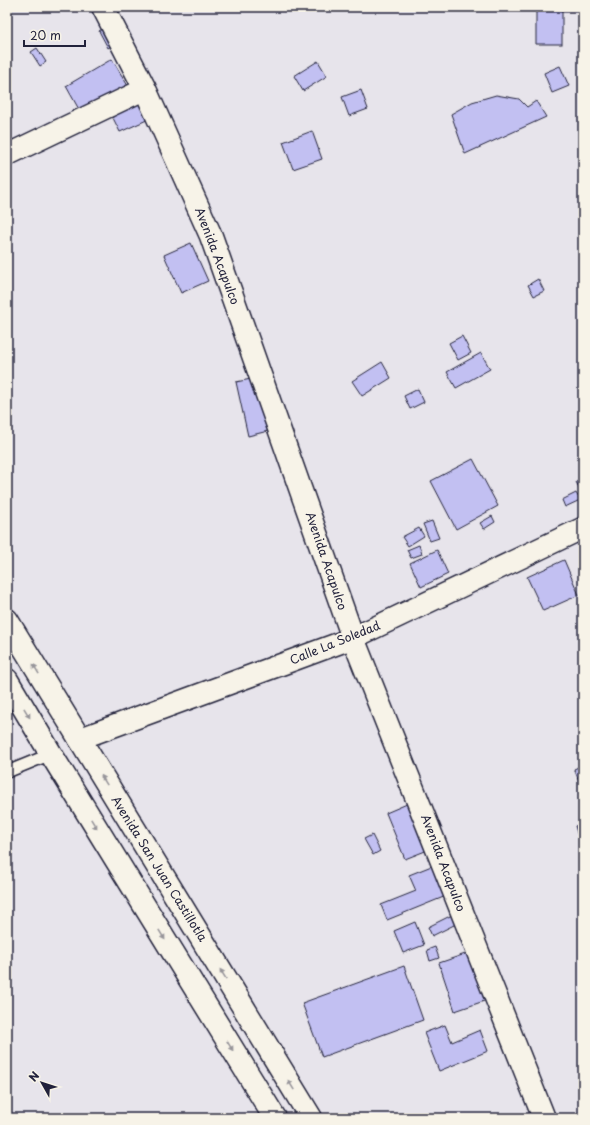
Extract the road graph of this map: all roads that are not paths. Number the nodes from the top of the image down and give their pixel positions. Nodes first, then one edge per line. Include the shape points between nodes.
1 (103, 7) edge
2 (145, 89) junction
3 (7, 155) edge
4 (583, 528) edge
5 (7, 620) edge
6 (353, 638) junction
7 (7, 680) edge
8 (79, 739) junction
9 (51, 754) junction
10 (7, 772) edge
11 (276, 1118) edge
12 (311, 1118) edge
13 (544, 1118) edge

1 - 2 street, Avenida Acapulco
2 - 3 street
2 - 6 street, Avenida Acapulco via 211,236
4 - 6 street, Calle La Soledad
8 -> 5 street, Avenida San Juan Castillotla
6 - 8 street, Calle La Soledad
6 - 13 street, Avenida Acapulco
7 -> 9 street
12 -> 8 street, Avenida San Juan Castillotla
9 - 10 lane
9 -> 11 street

